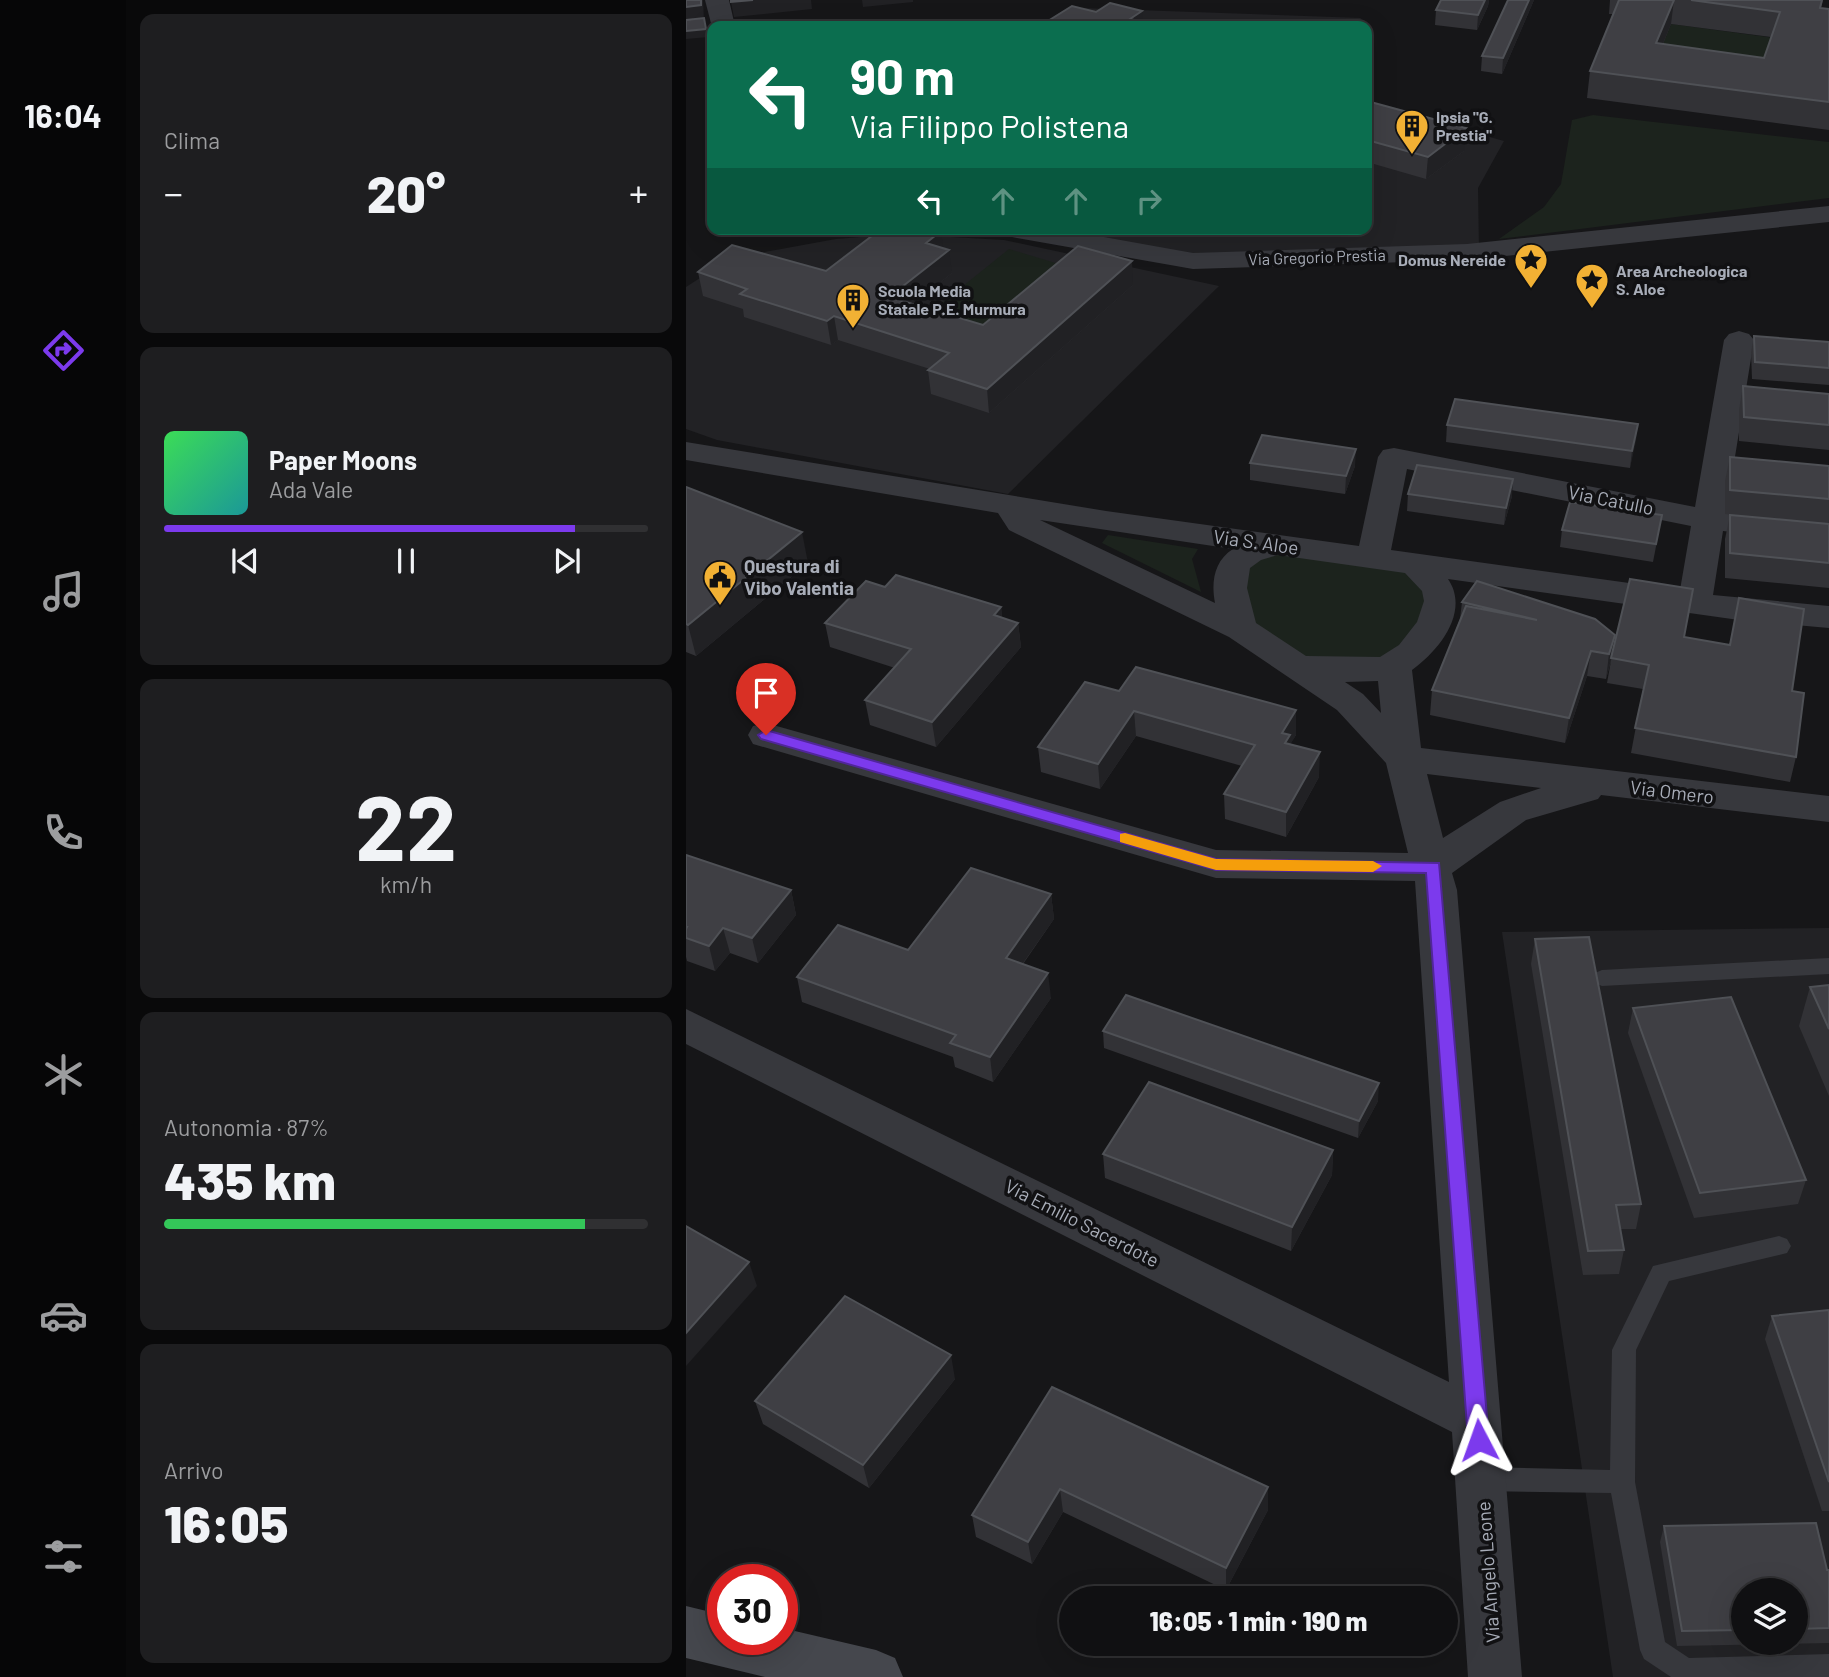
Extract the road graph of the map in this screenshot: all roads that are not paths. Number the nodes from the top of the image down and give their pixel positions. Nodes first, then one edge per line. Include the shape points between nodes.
1 (717, 0) edge
2 (722, 21) edge
3 (1829, 214) edge
4 (1045, 235) edge
5 (1739, 340) dead end
6 (686, 451) edge
7 (1001, 502) junction
8 (1709, 520) junction
9 (1829, 533) edge
10 (1276, 545) junction
11 (1373, 558) junction
12 (1417, 566) junction
13 (1696, 603) junction
14 (1829, 617) edge
15 (1241, 629) junction
16 (1394, 665) junction
17 (1301, 667) junction
18 (766, 735) dead end
19 (1404, 759) junction
20 (1613, 785) junction
21 (1829, 809) edge
22 (1433, 867) junction
23 (1829, 966) edge
24 (1602, 978) dead end
25 (686, 1025) edge
26 (1779, 1247) dead end
27 (1477, 1420) junction
28 (1481, 1479) junction
29 (1622, 1482) junction
30 (686, 1632) edge
31 (1829, 1667) edge
32 (876, 1677) edge
33 (1496, 1677) edge

1 - 2 street
3 - 4 street, Via Gregorio Prestia via 1467,253 1193,261
5 - 8 street via 1743,394 1732,464
6 - 7 street, Via S. Aloe
7 - 10 street, Via S. Aloe
7 - 15 street via 1021,523
8 - 9 street, Via Catullo
8 - 11 street, Via Catullo via 1394,457
8 - 13 street
10 - 11 street, Via S. Aloe
10 - 15 street via 1247,553 1234,566 1228,588 1230,608
11 - 12 street, Via S. Aloe
12 - 13 street, Via S. Aloe
12 - 16 street via 1439,591 1441,612 1425,639
13 - 14 street, Via S. Aloe
15 - 17 street
16 - 17 street via 1367,670
16 - 19 street, Via Angelo Leone
17 - 19 street via 1350,702
18 - 22 street via 1216,864
19 - 20 street, Via Omero
19 - 22 street, Via Angelo Leone
20 - 21 street, Via Omero
20 - 22 street via 1566,793 1513,811
22 - 27 street, Via Angelo Leone
23 - 24 lane
25 - 27 street, Via Emilio Sacerdote
26 - 29 lane via 1661,1273 1625,1350
27 - 28 street, Via Angelo Leone
28 - 29 lane
28 - 33 street, Via Angelo Leone
29 - 31 lane via 1653,1650 1686,1671
30 - 32 main road

